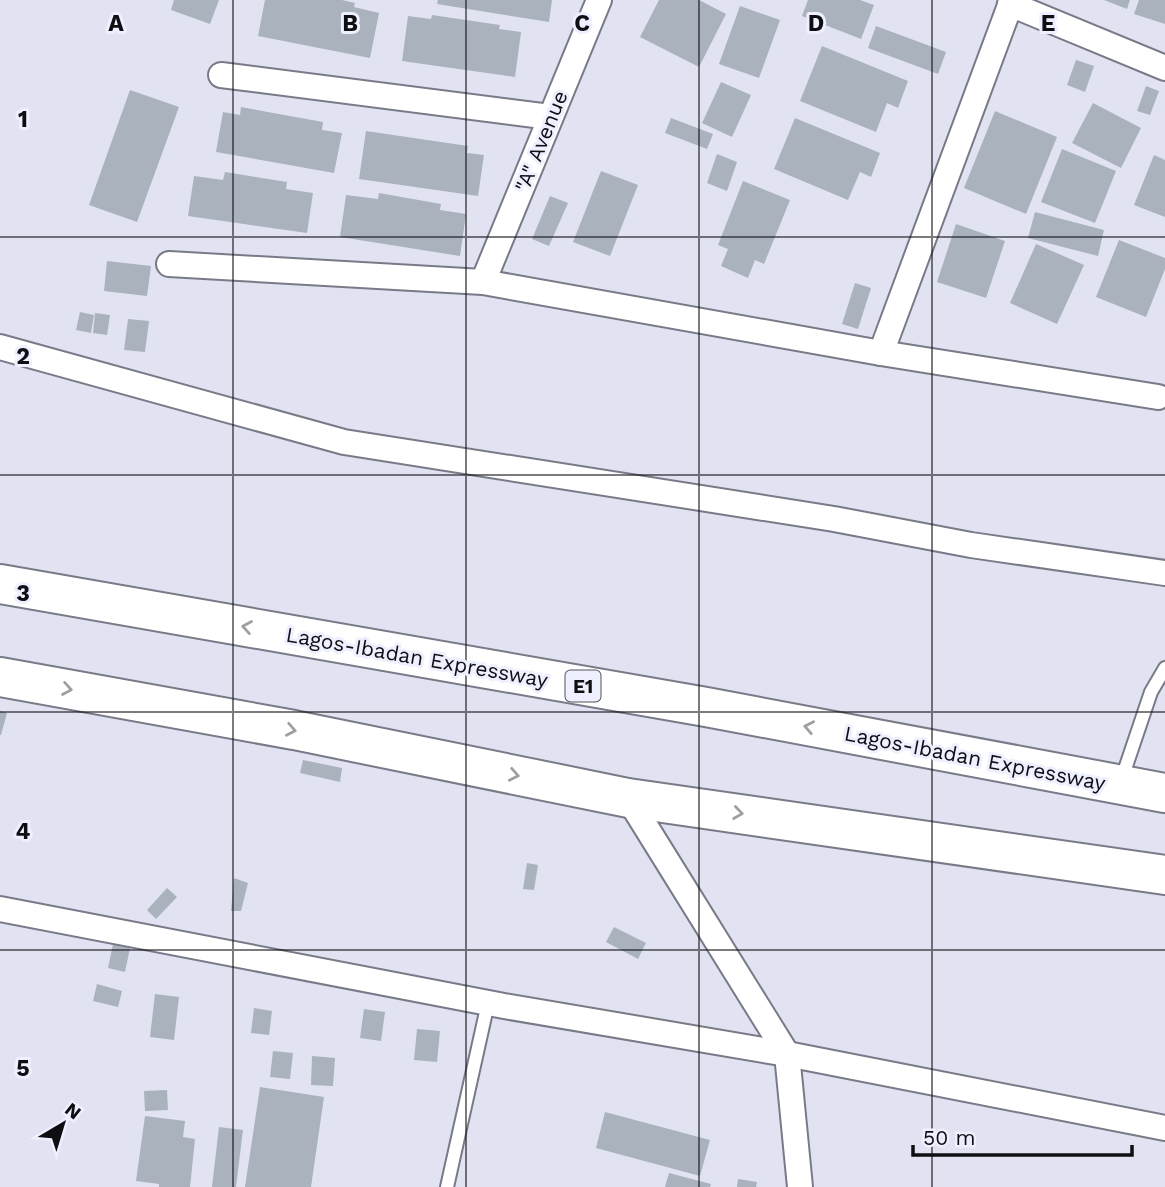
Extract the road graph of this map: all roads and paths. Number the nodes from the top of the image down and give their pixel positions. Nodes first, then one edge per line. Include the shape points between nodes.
1 (598, 0) edge
2 (1011, 2) edge
3 (1165, 68) edge
4 (221, 75) dead end
5 (551, 117) junction
6 (169, 264) dead end
7 (482, 282) junction
8 (0, 347) edge
9 (881, 353) junction
10 (1158, 397) dead end
11 (1165, 573) edge
12 (0, 584) edge
13 (1165, 668) edge
14 (0, 677) edge
15 (1120, 785) junction
16 (1165, 793) edge
17 (628, 797) junction
18 (1165, 875) edge
19 (0, 909) edge
20 (488, 1003) junction
21 (787, 1054) junction
22 (1165, 1128) edge
23 (447, 1187) edge
24 (800, 1187) edge

1 - 5 street, "A" Avenue
2 - 3 street
2 - 9 street
4 - 5 street
5 - 7 street, "A" Avenue
6 - 7 street
7 - 9 street
8 - 11 street via 344,442
9 - 10 street
15 -> 12 highway, Lagos-Ibadan Expressway / E1 via 678,702
13 - 15 lane via 1152,692
14 -> 17 highway
15 - 16 highway, Lagos-Ibadan Expressway / E1
17 -> 18 highway
17 - 21 street
19 - 20 street
20 - 21 street
20 - 23 lane
21 - 22 street
21 - 24 street

